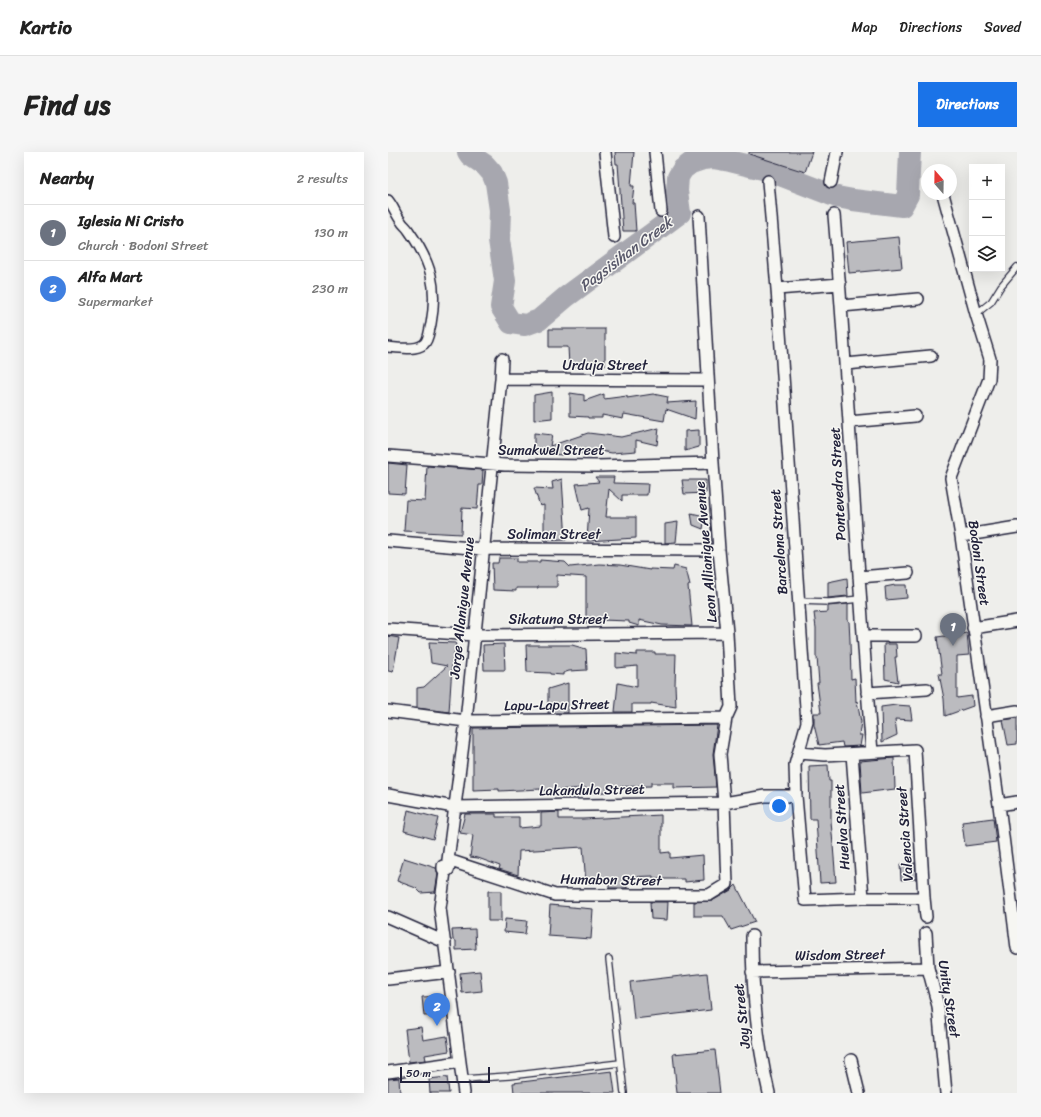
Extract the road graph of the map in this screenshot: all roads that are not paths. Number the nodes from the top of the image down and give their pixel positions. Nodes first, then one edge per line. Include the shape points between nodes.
1 (605, 152) edge
2 (655, 152) edge
3 (837, 152) edge
4 (768, 181) dead end
5 (831, 182) dead end
6 (388, 200) edge
7 (945, 200) edge
8 (662, 211) dead end
9 (834, 214) dead end
10 (699, 216) dead end
11 (614, 237) dead end
12 (1017, 267) edge
13 (840, 284) junction
14 (777, 289) junction
15 (918, 299) dead end
16 (842, 306) junction
17 (976, 314) junction
18 (388, 347) edge
19 (931, 356) dead end
20 (502, 359) dead end
21 (846, 364) junction
22 (501, 379) junction
23 (708, 380) junction
24 (915, 416) dead end
25 (849, 422) junction
26 (388, 456) edge
27 (713, 463) junction
28 (492, 465) junction
29 (1017, 527) edge
30 (961, 536) junction
31 (388, 542) edge
32 (483, 549) junction
33 (719, 550) junction
34 (908, 573) dead end
35 (859, 577) junction
36 (860, 599) junction
37 (798, 601) junction
38 (1017, 621) edge
39 (973, 628) junction
40 (388, 629) edge
41 (727, 633) junction
42 (474, 635) junction
43 (863, 636) junction
44 (916, 636) dead end
45 (927, 689) dead end
46 (867, 693) junction
47 (388, 711) edge
48 (1017, 711) edge
49 (986, 716) junction
50 (726, 718) junction
51 (466, 721) junction
52 (872, 752) junction
53 (799, 753) junction
54 (852, 754) junction
55 (388, 795) edge
56 (796, 796) junction
57 (1017, 802) edge
58 (724, 803) junction
59 (999, 805) junction
60 (454, 807) junction
61 (446, 866) junction
62 (727, 884) joint
63 (1013, 892) edge
64 (863, 898) junction
65 (924, 898) junction
66 (388, 917) edge
67 (926, 917) dead end
68 (926, 933) dead end
69 (752, 936) dead end
70 (445, 942) junction
71 (1017, 948) edge
72 (609, 959) dead end
73 (928, 968) junction
74 (449, 972) junction
75 (752, 972) junction
76 (388, 979) edge
77 (851, 1060) dead end
78 (460, 1062) junction
79 (620, 1063) junction
80 (388, 1072) edge
81 (463, 1080) junction
82 (464, 1093) edge
83 (624, 1093) edge
84 (769, 1093) edge
85 (859, 1093) edge
86 (946, 1093) edge

1 - 11 street
2 - 8 street
3 - 5 street
4 - 14 street, Barcelona Street
6 - 18 street via 425,258 434,290 427,341 418,347
7 - 17 street, Bodoni Street
9 - 13 street, Pontevedra Street
10 - 23 street, Leon Allianigue Avenue
12 - 17 lane via 991,302
13 - 14 street
13 - 16 street, Pontevedra Street
14 - 37 street, Barcelona Street
15 - 16 street
16 - 21 street, Pontevedra Street
17 - 30 street, Bodoni Street via 990,359 990,369 989,379 951,478
19 - 21 street
20 - 22 street, Jorge Allanigue Avenue
21 - 25 street, Pontevedra Street
22 - 23 street, Urduja Street
22 - 28 street, Jorge Allanigue Avenue
23 - 27 street, Leon Allianigue Avenue
24 - 25 street
25 - 35 street, Pontevedra Street
26 - 28 street, Sumakwel Street
27 - 28 street, Sumakwel Street
27 - 33 street, Leon Allianigue Avenue
28 - 32 street, Jorge Allanigue Avenue
29 - 30 street
30 - 39 street, Bodoni Street
31 - 32 street, Soliman Street
32 - 33 street, Soliman Street
32 - 42 street, Jorge Allanigue Avenue
33 - 41 street, Leon Allianigue Avenue
34 - 35 street
35 - 36 street, Pontevedra Street
36 - 37 lane
36 - 43 street, Pontevedra Street
37 - 53 street, Barcelona Street via 807,722
38 - 39 street
39 - 49 street, Bodoni Street
40 - 42 street, Sikatuna Street
41 - 42 street, Sikatuna Street
41 - 50 street, Leon Allianigue Avenue via 731,707
42 - 51 street, Jorge Allanigue Avenue
43 - 44 street
43 - 46 street, Pontevedra Street
45 - 46 street
46 - 52 street, Pontevedra Street
47 - 51 street, Lapu-Lapu Street
48 - 49 street
49 - 59 street, Bodoni Street
50 - 51 street, Lapu-Lapu Street
50 - 58 street, Leon Allianigue Avenue via 720,754
51 - 60 street, Jorge Allanigue Avenue
52 - 54 street
52 - 65 street, Valencia Street via 915,750
53 - 54 street
53 - 56 street, Barcelona Street via 795,765
54 - 64 street, Huelva Street
55 - 60 street, Lakandula Street
56 - 58 street, Lakandula Street via 765,796
56 - 64 street, Barcelona Street via 805,900
57 - 59 street
58 - 60 street, Lakandula Street
58 - 62 street, Leon Allianigue Avenue
59 - 63 street, Bodoni Street
60 - 61 street, Jorge Allanigue Avenue
61 - 62 street, Humabon Street via 555,895 710,895
61 - 70 street, Jorge Allanigue Avenue via 440,908
63 - 71 street, Bodoni Street
64 - 65 street
65 - 67 street, Valencia Street
66 - 70 street
68 - 73 street, Unity Street
69 - 75 street, Joy Street
70 - 74 street, Jorge Allanigue Avenue
72 - 79 lane
73 - 75 street, Wisdom Street
73 - 86 street, Unity Street via 938,1006
74 - 76 street
74 - 78 street, Jorge Allanigue Avenue
75 - 84 street, Joy Street via 762,1064
77 - 85 street
78 - 80 street
78 - 81 street, Jorge Allanigue Avenue
79 - 81 lane
79 - 83 lane
81 - 82 street, Jorge Allanigue Avenue

